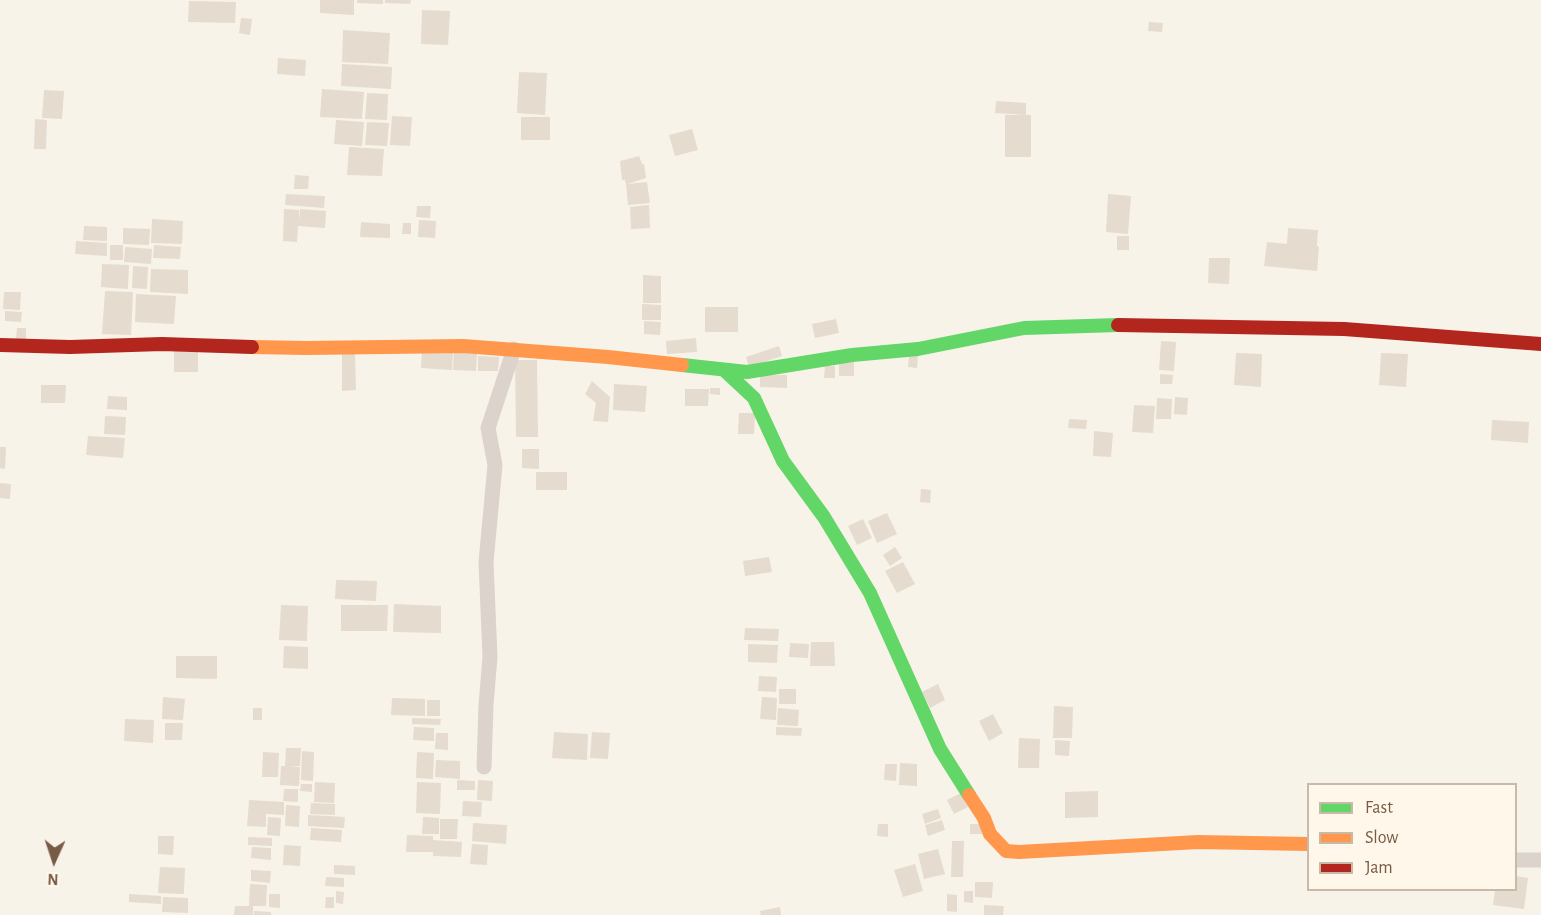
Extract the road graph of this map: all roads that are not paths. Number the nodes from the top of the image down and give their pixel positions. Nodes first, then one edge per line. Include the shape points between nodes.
1 (1541, 344) edge
2 (0, 345) edge
3 (514, 349) junction
4 (724, 370) junction
5 (484, 767) dead end
6 (1307, 844) edge
7 (1517, 860) edge
8 (1541, 860) edge

1 - 4 street via 1344,329 1089,325 1024,328 918,349 747,372
2 - 3 street
3 - 4 street
3 - 5 street via 488,428 495,465 486,562 490,657
4 - 6 street via 754,398 783,460 824,517 870,593 940,749 990,834 1006,851 1198,842
7 - 8 street

